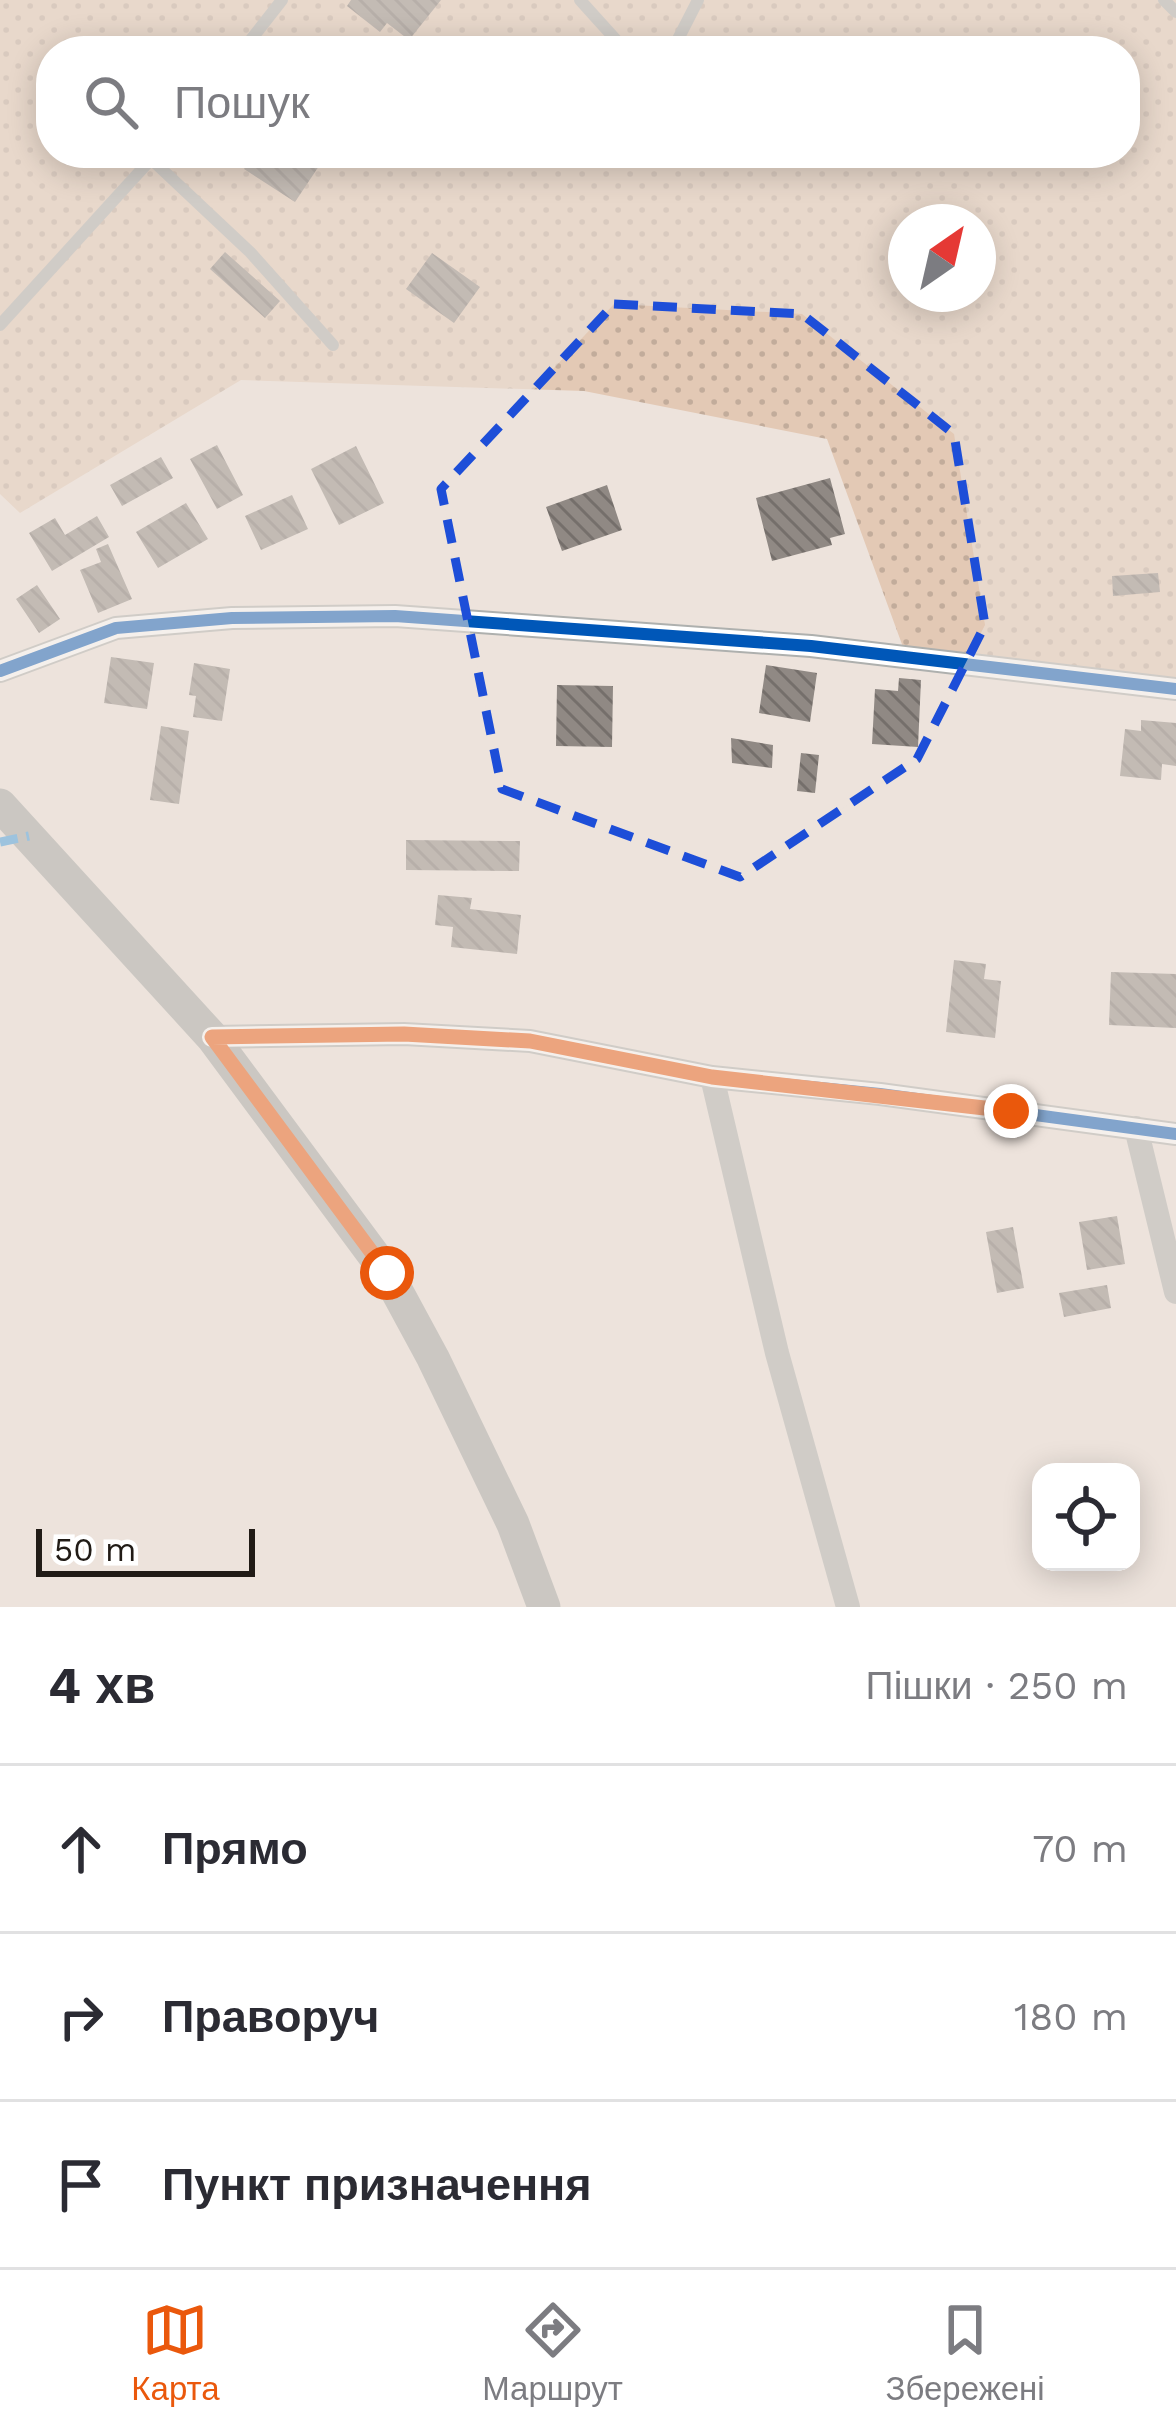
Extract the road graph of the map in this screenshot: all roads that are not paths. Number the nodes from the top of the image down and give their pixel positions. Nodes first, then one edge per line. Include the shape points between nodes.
1 (282, 0) edge
2 (580, 0) edge
3 (698, 0) edge
4 (1164, 0) edge
5 (1176, 13) edge
6 (254, 36) edge
7 (612, 36) edge
8 (680, 36) edge
9 (143, 168) edge
10 (166, 168) edge
11 (0, 325) edge
12 (333, 345) dead end
13 (0, 671) edge
14 (1176, 689) edge
15 (0, 806) edge
16 (212, 1037) junction
17 (712, 1077) junction
18 (1136, 1128) junction
19 (1176, 1134) edge
20 (1176, 1292) edge
21 (544, 1607) edge
22 (848, 1607) edge

1 - 6 lane
2 - 7 lane
3 - 8 lane
4 - 5 lane
9 - 11 lane
10 - 12 lane
13 - 14 street via 116,628 232,617 395,616 811,646
15 - 16 main road
16 - 17 street via 530,1041
16 - 21 main road via 387,1273 513,1524
17 - 18 street
17 - 22 street
18 - 19 street
18 - 20 street

